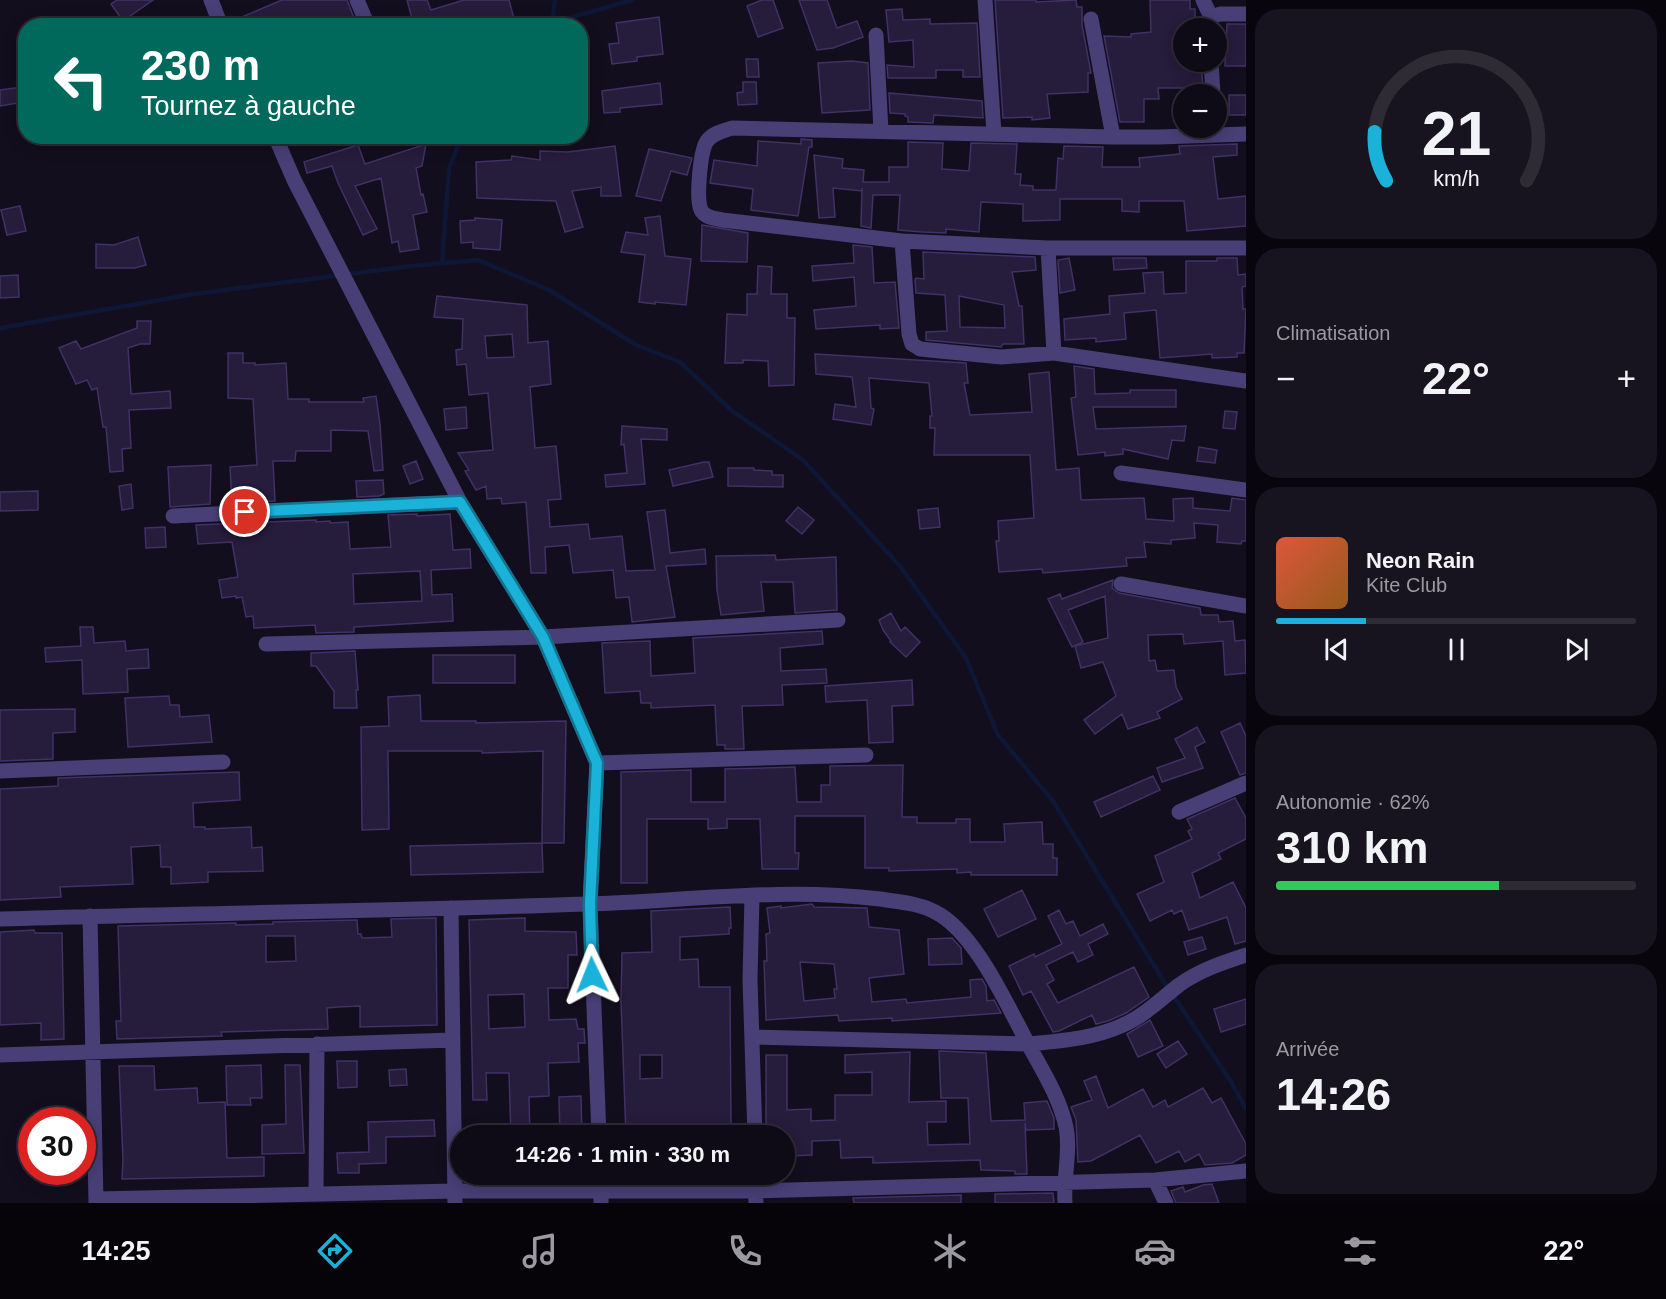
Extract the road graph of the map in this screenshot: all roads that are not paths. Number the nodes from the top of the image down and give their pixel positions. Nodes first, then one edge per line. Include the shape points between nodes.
1 (211, 0) edge
2 (985, 0) edge
3 (1203, 0) edge
4 (364, 2) edge
5 (1246, 14) edge
6 (218, 18) edge
7 (367, 18) edge
8 (1208, 18) edge
9 (1215, 18) edge
10 (1091, 19) dead end
11 (876, 35) dead end
12 (881, 131) junction
13 (1227, 132) edge
14 (994, 133) junction
15 (1173, 133) edge
16 (1246, 134) edge
17 (1113, 137) junction
18 (278, 144) edge
19 (902, 241) junction
20 (1048, 248) junction
21 (1246, 248) edge
22 (1054, 353) junction
23 (1246, 381) edge
24 (1121, 473) dead end
25 (1246, 490) edge
26 (460, 502) junction
27 (173, 516) dead end
28 (1121, 585) dead end
29 (1246, 606) edge
30 (838, 620) dead end
31 (543, 637) junction
32 (266, 644) dead end
33 (866, 755) dead end
34 (223, 762) dead end
35 (597, 763) junction
36 (0, 771) edge
37 (1246, 783) edge
38 (1179, 812) dead end
39 (752, 896) junction
40 (590, 904) junction
41 (451, 908) junction
42 (90, 916) junction
43 (0, 919) edge
44 (1246, 955) edge
45 (753, 1037) junction
46 (453, 1040) junction
47 (316, 1044) junction
48 (1028, 1044) junction
49 (92, 1052) junction
50 (0, 1055) edge
51 (598, 1125) edge
52 (754, 1125) edge
53 (1246, 1171) edge
54 (1155, 1180) junction
55 (1064, 1182) junction
56 (316, 1194) junction
57 (455, 1197) edge
58 (601, 1197) edge
59 (755, 1197) edge
60 (96, 1201) edge
61 (1065, 1203) edge
62 (1166, 1203) edge

1 - 6 street
2 - 14 street
3 - 8 street
4 - 7 street
5 - 9 street via 1220,14
10 - 17 street
11 - 12 street
12 - 14 street
12 - 19 street via 722,131 705,143 698,198 707,217
13 - 16 street
14 - 17 street
15 - 17 street
18 - 26 street
19 - 20 street
19 - 22 street via 912,344 920,349 1001,357
20 - 21 street
20 - 22 street
22 - 23 street
24 - 25 street
26 - 27 street
26 - 31 street
28 - 29 street
30 - 31 street
31 - 32 street
31 - 35 street
33 - 35 street
34 - 36 street
35 - 40 street
37 - 38 street
39 - 40 street
39 - 45 street
39 - 48 street via 842,894 934,911 951,922 979,956
40 - 41 street
40 - 51 street
41 - 42 street
41 - 46 street
42 - 43 street
42 - 49 street
44 - 48 street via 1194,975 1122,1026 1072,1039
45 - 48 street
45 - 52 street
46 - 47 street
46 - 57 street
47 - 49 street
47 - 56 street
48 - 55 street via 1047,1075 1066,1126
49 - 50 street
49 - 60 street
53 - 54 street
54 - 55 street
54 - 62 street
55 - 59 street
55 - 61 street
56 - 57 street
56 - 60 street
57 - 58 street
58 - 59 street

